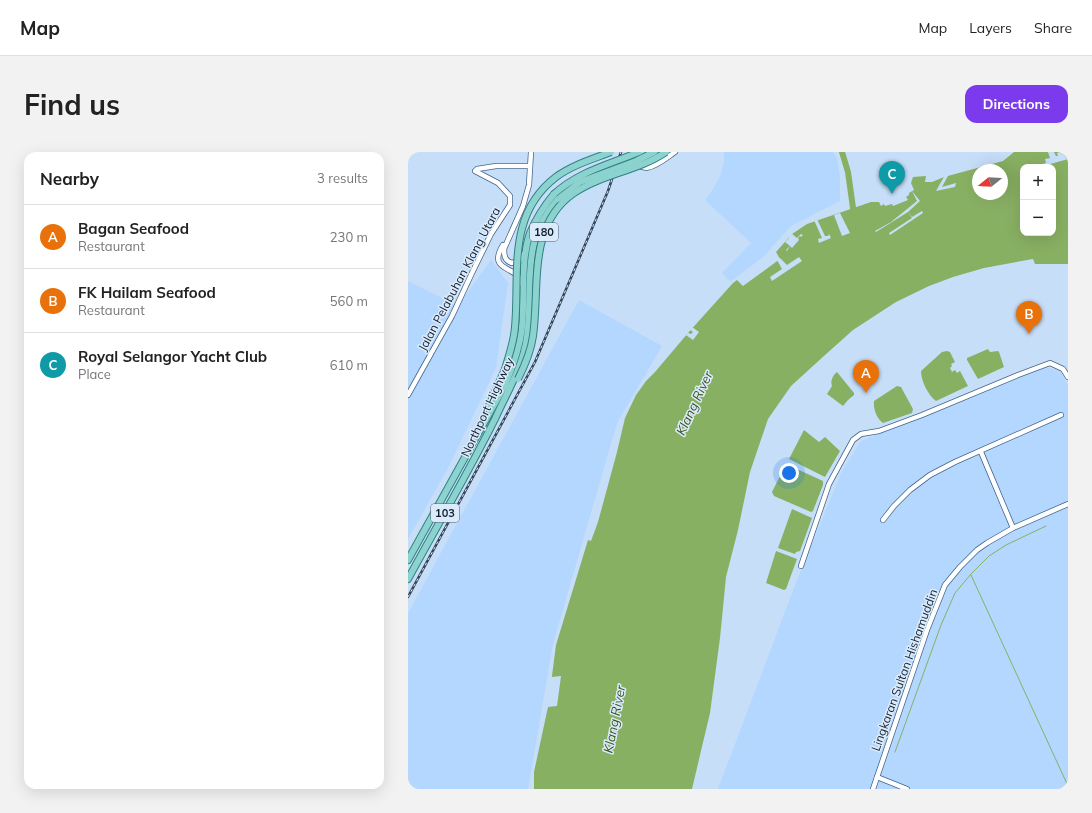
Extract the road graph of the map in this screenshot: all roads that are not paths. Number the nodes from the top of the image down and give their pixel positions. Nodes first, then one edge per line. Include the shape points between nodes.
1 (531, 152) edge
2 (611, 152) edge
3 (632, 152) edge
4 (639, 152) edge
5 (654, 152) edge
6 (666, 152) edge
7 (674, 152) edge
8 (530, 166) junction
9 (556, 196) junction
10 (511, 233) junction
11 (526, 251) junction
12 (524, 293) junction
13 (1068, 377) edge
14 (408, 395) edge
15 (1062, 415) dead end
16 (474, 439) junction
17 (481, 446) junction
18 (981, 452) junction
19 (1068, 504) edge
20 (883, 520) dead end
21 (1013, 528) junction
22 (408, 560) edge
23 (801, 566) dead end
24 (408, 579) edge
25 (877, 777) junction
26 (873, 789) edge
27 (907, 789) edge

1 - 8 street
2 - 16 main road, 180, bridge via 574,167 556,178 540,194 526,217 518,247 513,341 505,369
3 - 7 street via 638,164 649,168
4 - 9 main road, Northport Highway / 103, bridge via 585,172 567,183
5 - 9 main road, Northport Highway / 103, bridge via 580,182
6 - 17 main road, 180, bridge via 643,165 583,187 563,202 552,215 540,243 530,350 508,400
8 - 10 street via 523,206
8 - 14 street, Jalan Pelabuhan Klang Utara via 496,166 474,171 498,183 510,196 510,205 491,234 452,316
9 - 11 main road, Northport Highway / 103 via 544,206 531,232
9 - 17 main road, Northport Highway / 103 via 534,241 527,337 518,371
10 - 11 street via 504,249 507,260 515,263
10 - 12 street via 498,255 499,261 522,280
11 - 12 main road, Northport Highway / 103
12 - 16 main road, Northport Highway / 103 via 522,328 515,359 505,385
13 - 23 street via 1063,369 1046,364 922,415 853,440 829,484
15 - 18 street
16 - 22 main road, Northport Highway / 103
17 - 24 main road, Northport Highway / 103
18 - 20 street via 955,462 920,482
18 - 21 street
19 - 21 street, Lingkaran Sultan Hishamuddin
21 - 25 street, Lingkaran Sultan Hishamuddin via 977,550 945,585
25 - 26 street, Lingkaran Sultan Hishamuddin
25 - 27 street

